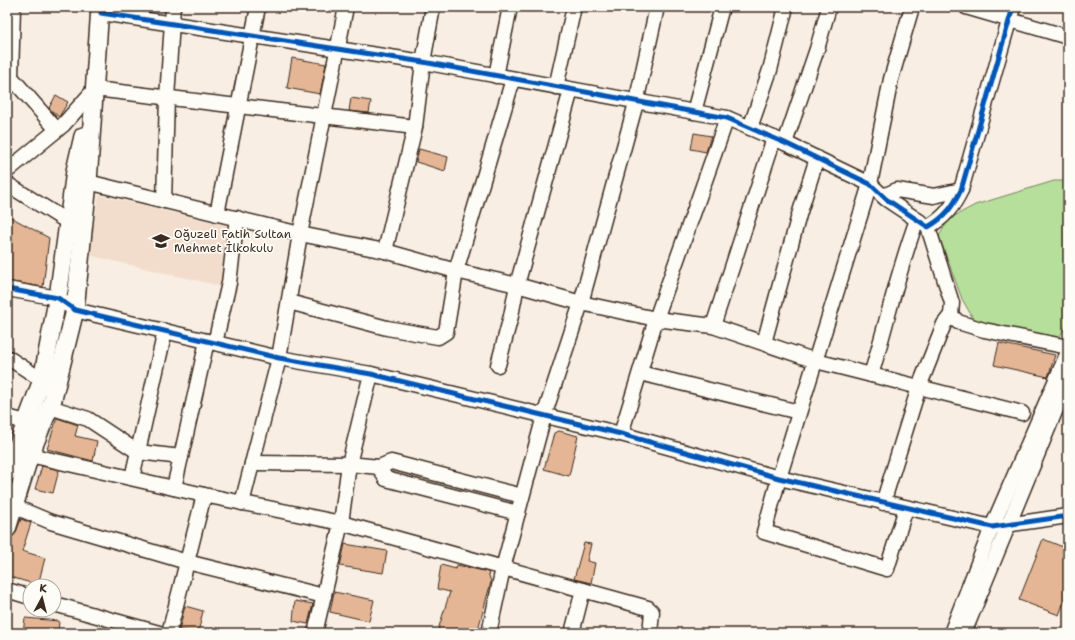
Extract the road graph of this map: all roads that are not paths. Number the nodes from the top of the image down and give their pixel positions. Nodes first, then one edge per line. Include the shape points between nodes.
1 (12, 7) edge
2 (173, 7) edge
3 (258, 7) edge
4 (346, 7) edge
5 (433, 7) edge
6 (510, 7) edge
7 (574, 7) edge
8 (657, 7) edge
9 (722, 7) edge
10 (786, 7) edge
11 (829, 7) edge
12 (912, 7) edge
13 (966, 7) edge
14 (100, 10) edge
15 (1011, 13) edge
16 (172, 22) junction
17 (253, 36) junction
18 (1068, 37) edge
19 (337, 48) junction
20 (423, 62) junction
21 (496, 76) junction
22 (9, 77) edge
23 (513, 79) junction
24 (556, 87) junction
25 (94, 89) junction
26 (571, 90) junction
27 (167, 98) junction
28 (636, 103) junction
29 (237, 107) junction
30 (694, 112) junction
31 (323, 116) junction
32 (727, 118) junction
33 (415, 127) junction
34 (750, 128) junction
35 (57, 130) junction
36 (779, 141) junction
37 (817, 158) junction
38 (7, 171) edge
39 (88, 182) junction
40 (7, 184) edge
41 (870, 184) junction
42 (961, 190) junction
43 (883, 196) junction
44 (164, 201) junction
45 (216, 214) junction
46 (237, 218) junction
47 (68, 222) junction
48 (922, 223) junction
49 (300, 234) junction
50 (385, 251) junction
51 (456, 271) junction
52 (517, 285) junction
53 (7, 289) edge
54 (58, 298) junction
55 (289, 302) junction
56 (581, 303) junction
57 (75, 310) junction
58 (951, 315) junction
59 (656, 319) junction
60 (713, 326) junction
61 (165, 331) junction
62 (211, 342) junction
63 (764, 343) junction
64 (1068, 347) edge
65 (1068, 352) edge
66 (7, 357) edge
67 (279, 358) junction
68 (816, 360) junction
69 (498, 365) dead end
70 (640, 373) junction
71 (371, 374) junction
72 (871, 375) junction
73 (42, 380) junction
74 (1068, 380) edge
75 (919, 387) junction
76 (50, 407) junction
77 (800, 412) junction
78 (1022, 413) dead end
79 (544, 416) junction
80 (7, 417) edge
81 (26, 422) junction
82 (621, 434) junction
83 (138, 452) junction
84 (30, 455) junction
85 (181, 457) junction
86 (252, 463) junction
87 (349, 464) junction
88 (379, 467) junction
89 (7, 473) edge
90 (132, 478) junction
91 (779, 478) junction
92 (174, 488) junction
93 (204, 495) junction
94 (522, 496) junction
95 (242, 503) junction
96 (883, 503) junction
97 (13, 506) junction
98 (906, 508) junction
99 (518, 513) junction
100 (1068, 516) edge
101 (340, 523) junction
102 (1008, 524) junction
103 (992, 527) junction
104 (7, 529) edge
105 (187, 562) junction
106 (503, 568) junction
107 (7, 590) edge
108 (583, 590) junction
109 (22, 595) edge
110 (324, 596) junction
111 (62, 606) edge
112 (159, 633) edge
113 (169, 633) edge
114 (315, 633) edge
115 (489, 633) edge
116 (572, 633) edge
117 (650, 633) edge
118 (951, 633) edge
119 (964, 633) edge

1 - 22 street
2 - 16 street
3 - 17 street
4 - 19 street
5 - 20 street
6 - 21 street
7 - 24 street
8 - 28 street
9 - 30 street
10 - 34 street via 770,70
11 - 36 street via 817,49
12 - 41 street via 891,79
13 - 15 street
14 - 16 street
14 - 25 main road
15 - 18 street
15 - 42 street
16 - 17 street
16 - 27 street
17 - 19 street
17 - 29 street
19 - 20 street
19 - 31 street
20 - 21 street
20 - 33 street
21 - 23 street
22 - 35 street
23 - 24 street
23 - 51 street
24 - 26 street
25 - 27 street
25 - 35 street
25 - 39 main road
25 - 47 main road via 75,171
26 - 28 street
26 - 52 street
27 - 29 street
27 - 44 street
28 - 30 street
28 - 56 street
29 - 31 street
29 - 45 street
30 - 32 street
31 - 33 street
31 - 49 street
32 - 34 street
32 - 59 street
33 - 50 street
34 - 36 street
35 - 38 street
36 - 37 street
36 - 60 street
37 - 41 street
37 - 63 street
39 - 44 street
39 - 57 main road
40 - 47 street
41 - 43 street
41 - 68 street
42 - 43 street via 934,196 898,190
42 - 48 street via 954,205 938,221
43 - 48 street
44 - 45 street
45 - 46 street
46 - 49 street
46 - 62 street via 229,283
47 - 54 main road
48 - 58 street via 952,303
48 - 72 street via 903,257
49 - 50 street
49 - 55 street
50 - 51 street
51 - 52 street
51 - 55 street via 446,332 438,337 387,328
52 - 56 street
52 - 69 street
53 - 54 street
54 - 57 street
54 - 73 main road
55 - 67 street
56 - 59 street
56 - 79 street
57 - 61 street
57 - 76 main road
58 - 64 street via 958,322 984,330
58 - 75 street via 944,324
59 - 60 street
59 - 70 street
60 - 63 street
61 - 62 street
61 - 83 street
62 - 67 street
62 - 85 street
63 - 68 street
65 - 103 street
66 - 73 street
67 - 71 street
67 - 86 street
68 - 72 street
68 - 77 street
70 - 77 street
70 - 82 street
71 - 79 street
71 - 87 street
72 - 75 street
73 - 81 main road
74 - 102 street
75 - 78 street
75 - 96 street
76 - 83 street via 88,420
76 - 84 main road
77 - 91 street
79 - 82 street
79 - 94 street
80 - 81 street
81 - 89 main road
82 - 91 street
83 - 85 street
83 - 90 street
84 - 90 street
84 - 97 main road
85 - 92 street
86 - 87 street
86 - 95 street
87 - 88 street
87 - 101 street
88 - 94 street via 391,462
88 - 99 street via 386,479
90 - 92 street
91 - 96 street
91 - 98 street via 764,532 887,569
92 - 93 street
93 - 95 street
93 - 105 street
94 - 99 street
95 - 101 street
96 - 98 street
97 - 104 main road
97 - 105 street via 51,522
98 - 103 street
99 - 106 street
100 - 102 street
101 - 106 street
101 - 110 street
102 - 103 street
102 - 119 street
103 - 118 street
105 - 110 street
105 - 113 street
106 - 108 street
106 - 115 street
107 - 109 street
108 - 116 street
108 - 117 street via 648,608 652,612
110 - 114 street
111 - 112 street

